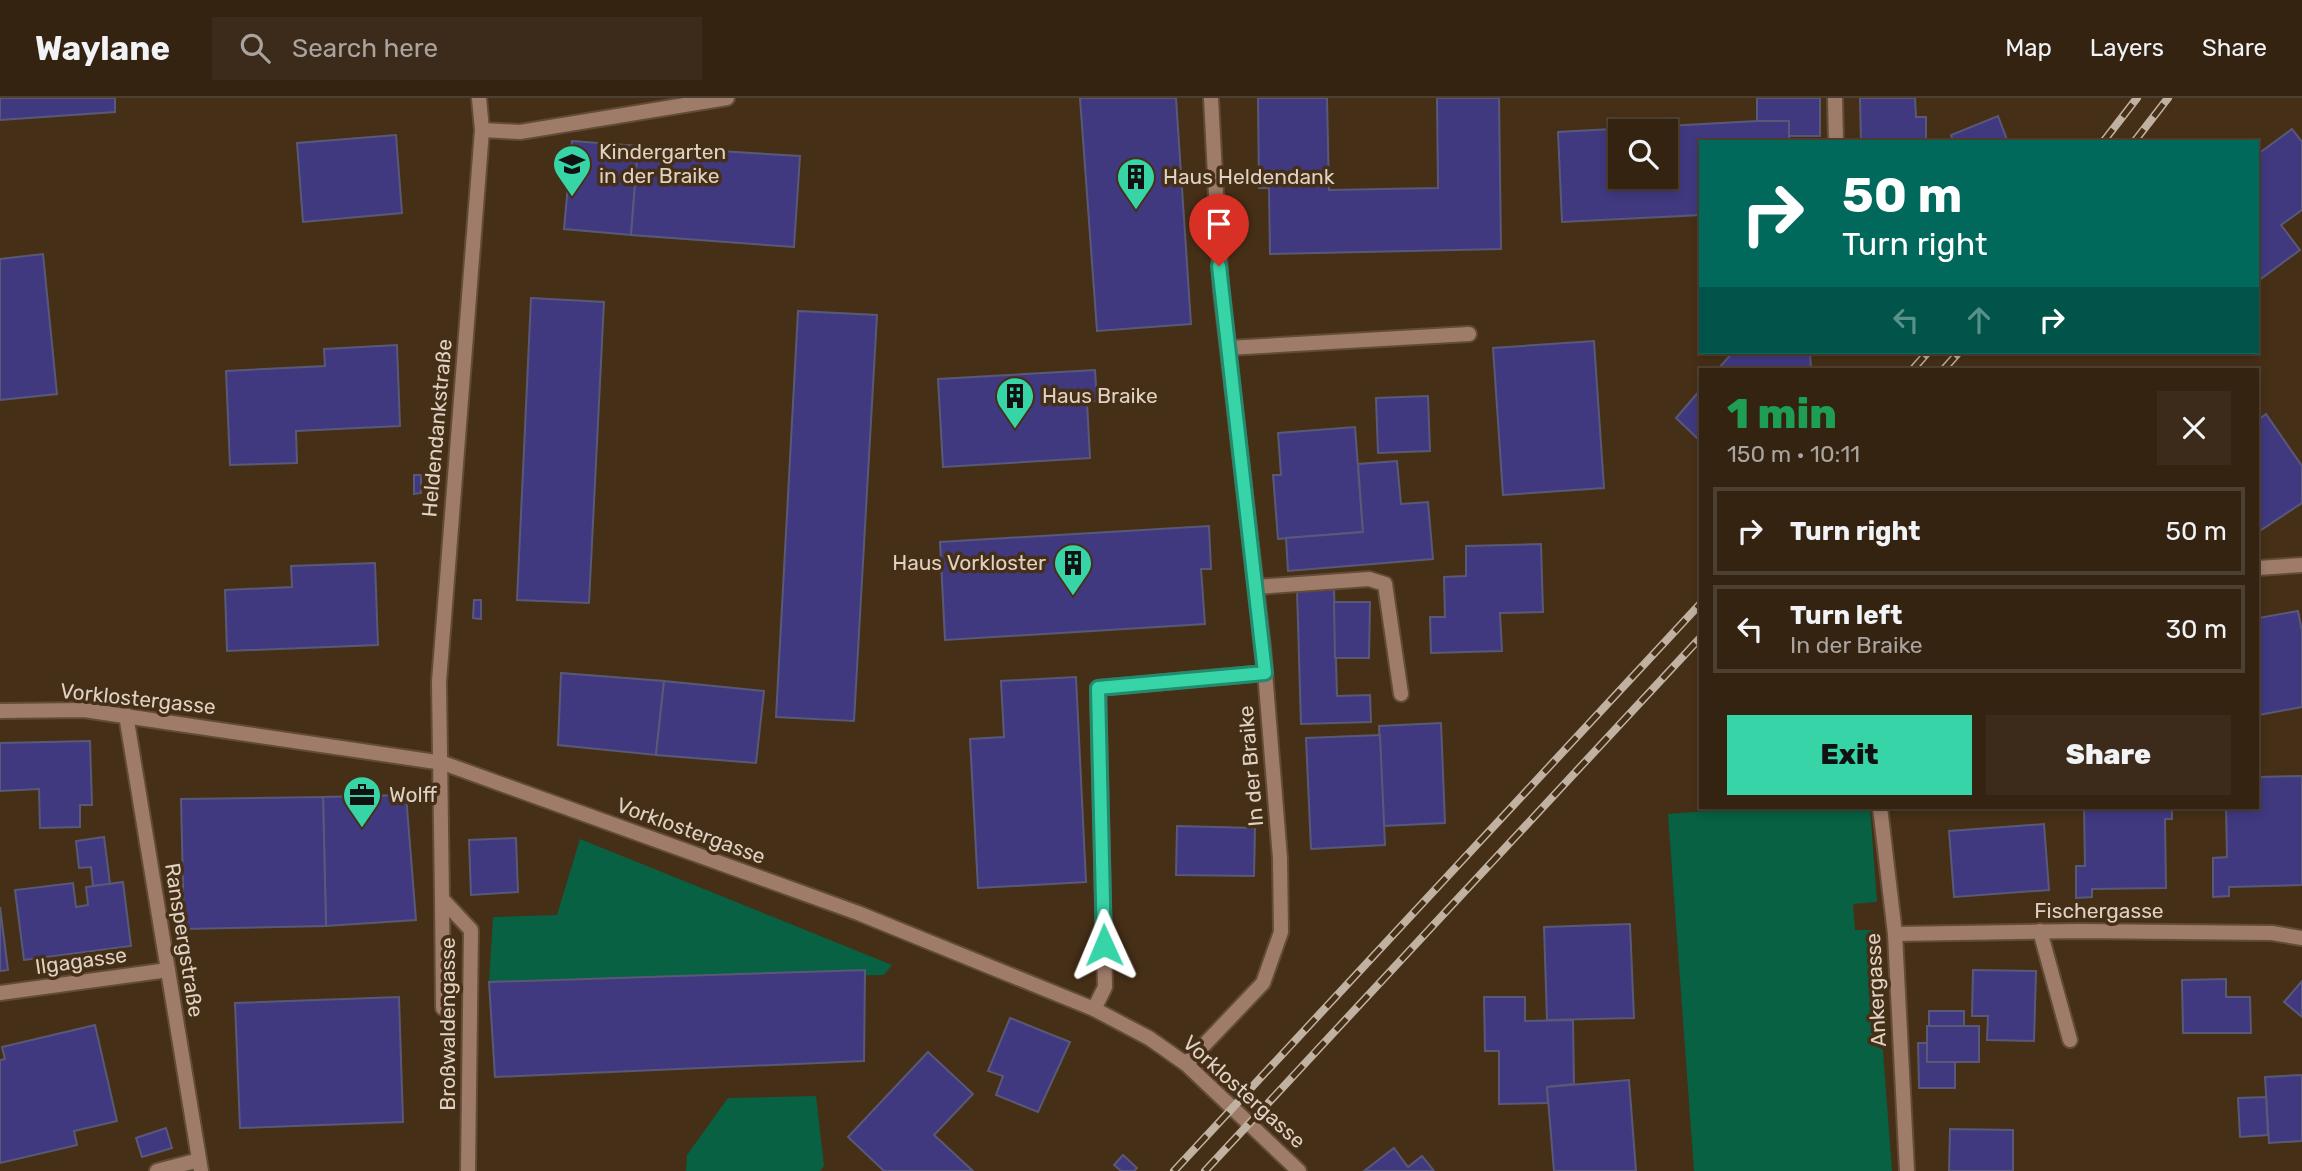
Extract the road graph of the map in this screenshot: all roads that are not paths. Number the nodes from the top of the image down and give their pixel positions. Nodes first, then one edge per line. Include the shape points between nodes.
1 (480, 98) edge
2 (727, 98) edge
3 (1210, 98) edge
4 (1835, 98) edge
5 (482, 130) junction
6 (1836, 140) edge
7 (1469, 334) dead end
8 (1228, 348) junction
9 (2302, 565) edge
10 (2259, 568) edge
11 (1256, 587) junction
12 (1265, 673) junction
13 (1401, 694) dead end
14 (0, 711) edge
15 (126, 715) junction
16 (443, 763) junction
17 (1880, 809) edge
18 (442, 899) junction
19 (2040, 931) junction
20 (1895, 934) junction
21 (2302, 939) edge
22 (168, 970) junction
23 (0, 993) edge
24 (443, 1008) dead end
25 (1094, 1009) junction
26 (2070, 1040) dead end
27 (1186, 1064) junction
28 (200, 1166) edge
29 (158, 1171) edge
30 (468, 1171) edge
31 (1300, 1171) edge
32 (1907, 1171) edge

1 - 5 street, Heldendankstraße
2 - 5 street via 520,132
3 - 8 street, In der Braike
4 - 6 street
5 - 16 street, Heldendankstraße via 439,682
7 - 8 street
8 - 11 street, In der Braike
9 - 10 street
11 - 12 street, In der Braike
11 - 13 street via 1370,579 1385,584
12 - 25 street via 1098,688 1105,987
12 - 27 street, In der Braike via 1280,858 1281,932 1263,983
14 - 15 street, Vorklostergasse via 84,710
15 - 16 street, Vorklostergasse
15 - 22 street, Ranspergstraße
16 - 18 street
16 - 25 street, Vorklostergasse via 858,913
17 - 20 street, Ankergasse
18 - 24 street
18 - 30 street, Broßwaldengasse via 471,930
19 - 20 street, Fischergasse
19 - 21 street, Fischergasse via 2272,933
19 - 26 street
20 - 32 street, Ankergasse
22 - 23 street, Ilgagasse
22 - 28 street, Ranspergstraße
25 - 27 street, Vorklostergasse
27 - 31 street, Vorklostergasse
28 - 29 street

